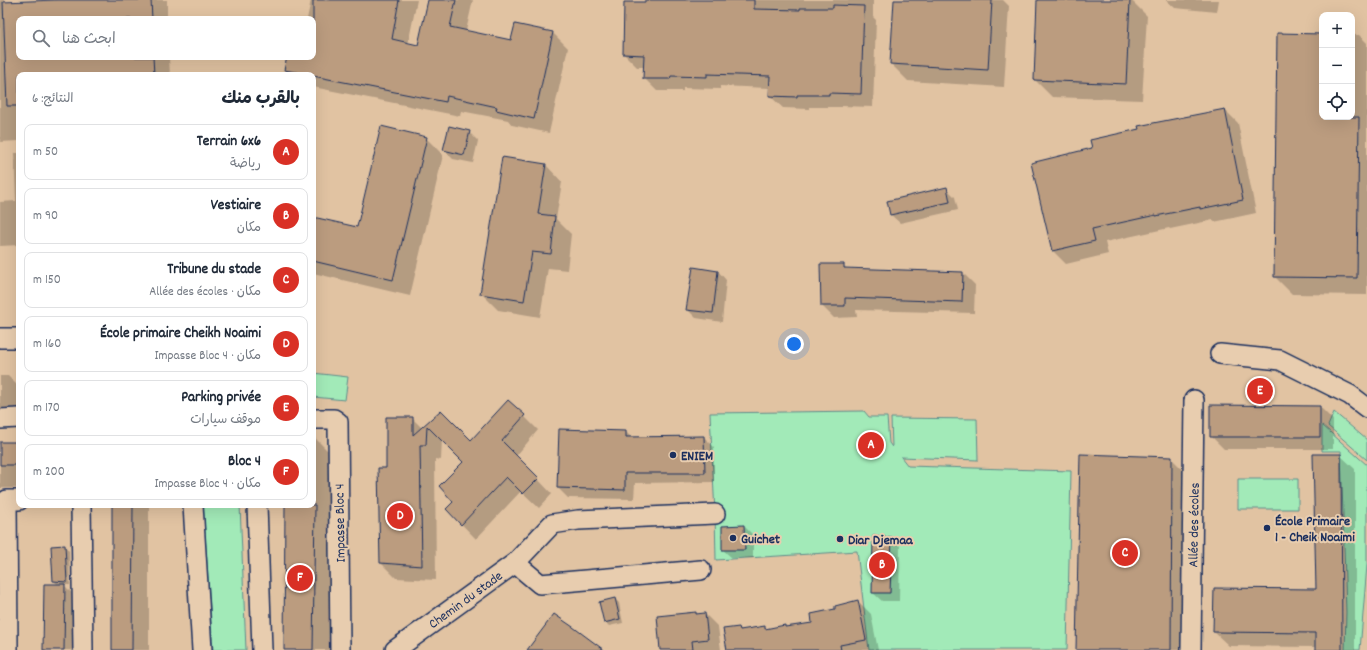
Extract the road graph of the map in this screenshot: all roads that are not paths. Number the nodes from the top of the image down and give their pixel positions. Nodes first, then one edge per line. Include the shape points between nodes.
1 (0, 338) edge
2 (16, 338) edge
3 (1220, 354) dead end
4 (1194, 400) dead end
5 (1367, 408) edge
6 (16, 418) edge
7 (0, 419) edge
8 (316, 419) edge
9 (8, 500) edge
10 (81, 508) edge
11 (193, 508) edge
12 (257, 508) edge
13 (715, 514) dead end
14 (515, 563) junction
15 (701, 570) dead end
16 (8, 650) edge
17 (83, 650) edge
18 (202, 650) edge
19 (262, 650) edge
20 (340, 650) edge
21 (395, 650) edge
22 (1191, 650) edge

1 - 2 street
3 - 5 street via 1280,360 1350,395
4 - 22 street, Allée des écoles
6 - 7 street
8 - 20 street, Impasse Bloc 4 via 334,419 338,422
9 - 16 street
10 - 17 street
11 - 18 street
12 - 19 street
13 - 14 street, Chemin du stade via 578,520 552,524
14 - 15 street via 540,584
14 - 21 street, Chemin du stade

